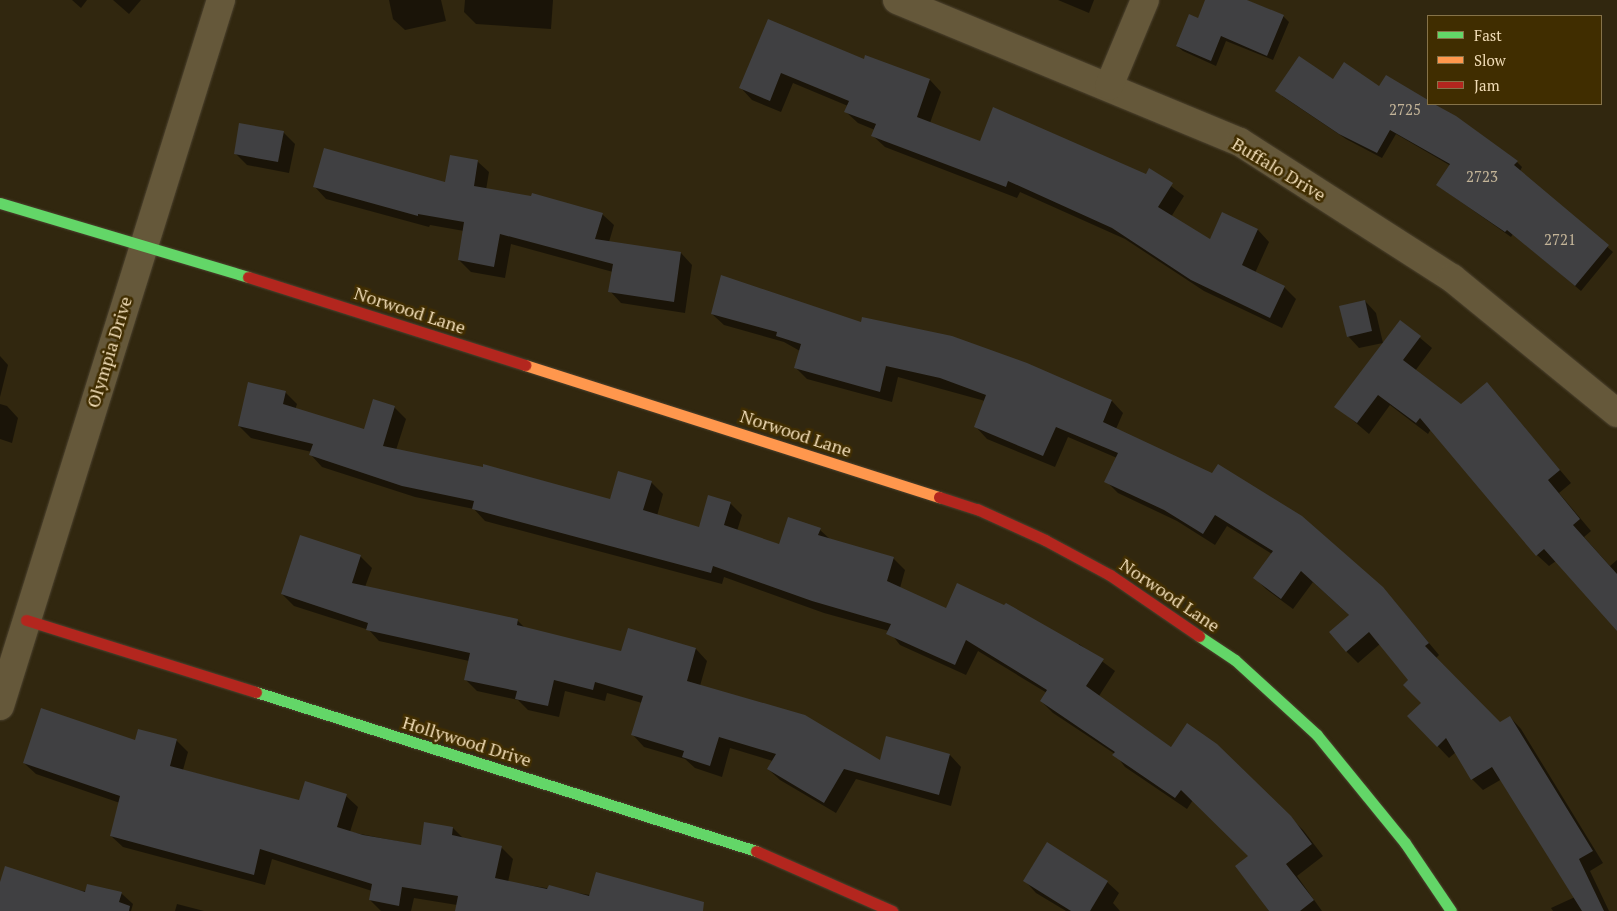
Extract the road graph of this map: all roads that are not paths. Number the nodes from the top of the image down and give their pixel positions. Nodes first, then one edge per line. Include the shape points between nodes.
1 (221, 0) edge
2 (897, 0) edge
3 (1145, 0) edge
4 (1108, 86) junction
5 (0, 203) edge
6 (143, 244) junction
7 (1617, 413) edge
8 (26, 620) junction
9 (0, 706) edge
10 (892, 911) edge
11 (1451, 911) edge

1 - 6 street, Olympia Drive
2 - 4 street, Buffalo Drive
3 - 4 street
4 - 7 street, Buffalo Drive via 1240,142 1436,268
5 - 6 street, Norwood Lane
6 - 8 street, Olympia Drive
6 - 11 street, Norwood Lane via 978,509 1045,540 1110,575 1235,660 1317,735 1399,835
8 - 9 street, Olympia Drive
8 - 10 street, Hollywood Drive via 746,847

